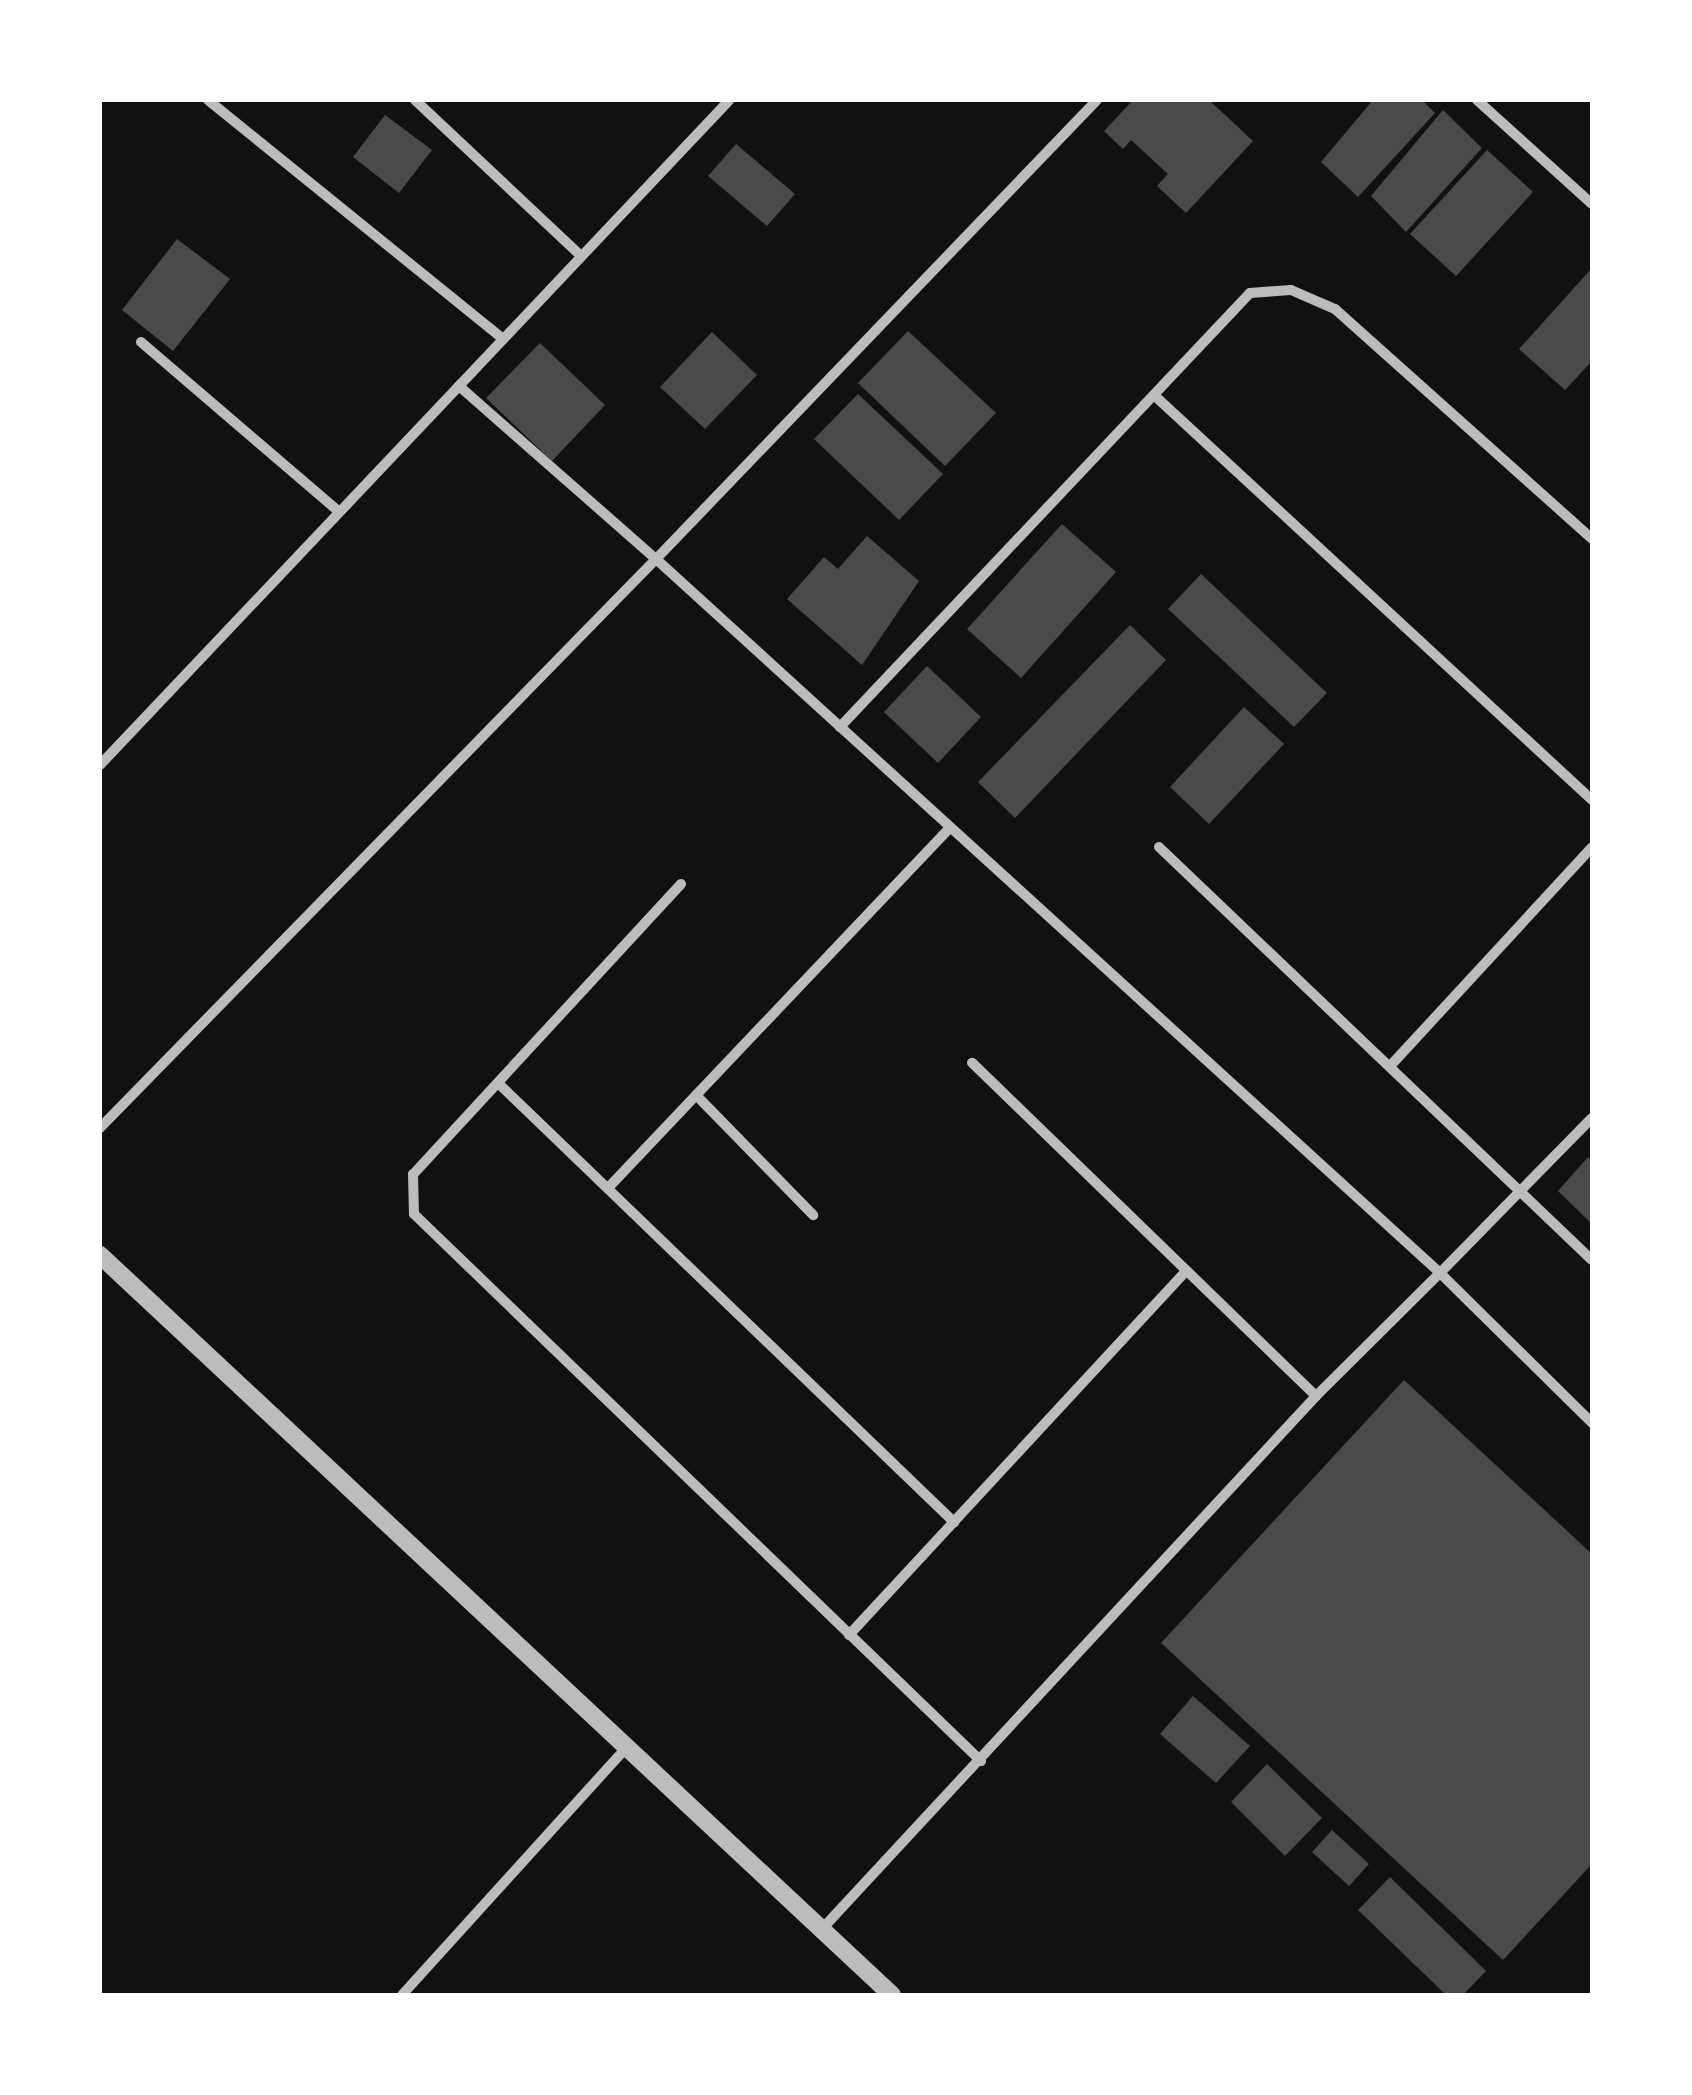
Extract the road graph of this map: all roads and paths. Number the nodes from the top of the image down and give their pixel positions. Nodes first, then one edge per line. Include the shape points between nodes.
1 (208, 100) edge
2 (415, 100) edge
3 (728, 100) edge
4 (1098, 100) edge
5 (1476, 100) edge
6 (1592, 204) edge
7 (581, 256) junction
8 (503, 339) junction
9 (141, 342) dead end
10 (459, 386) junction
11 (1155, 396) junction
12 (339, 512) junction
13 (1592, 539) edge
14 (656, 559) junction
15 (840, 727) junction
16 (100, 764) edge
17 (1592, 800) edge
18 (950, 827) junction
19 (1592, 846) edge
20 (1160, 847) dead end
21 (681, 884) dead end
22 (972, 1063) dead end
23 (1392, 1064) junction
24 (500, 1084) junction
25 (696, 1095) junction
26 (1592, 1118) edge
27 (100, 1128) edge
28 (608, 1188) junction
29 (1521, 1192) junction
30 (813, 1216) dead end
31 (100, 1255) edge
32 (1592, 1260) edge
33 (1186, 1271) junction
34 (1440, 1273) junction
35 (1316, 1396) junction
36 (1592, 1422) edge
37 (954, 1522) junction
38 (848, 1636) junction
39 (627, 1748) junction
40 (981, 1761) junction
41 (822, 1929) junction
42 (402, 1995) edge
43 (892, 1995) edge

1 - 8 street
2 - 7 street
3 - 7 street
4 - 14 street
5 - 6 street
7 - 8 street
8 - 10 street
9 - 12 street
10 - 12 street
10 - 14 street
11 - 13 street via 1250,293 1290,290 1335,308
11 - 15 street
11 - 17 street
12 - 16 street
14 - 15 street
14 - 27 street
15 - 18 street
18 - 25 street
18 - 34 street
19 - 23 street
20 - 23 street
21 - 24 street
22 - 33 street
23 - 29 street
24 - 28 street
24 - 38 street via 413,1174 414,1214
25 - 28 street
25 - 30 street
26 - 29 street
28 - 37 street
29 - 32 street
29 - 34 street
31 - 39 street
33 - 35 street
33 - 37 street
34 - 35 street
34 - 36 street
35 - 40 street
37 - 38 street
38 - 40 street
39 - 41 street
39 - 42 street
40 - 41 street
41 - 43 street

